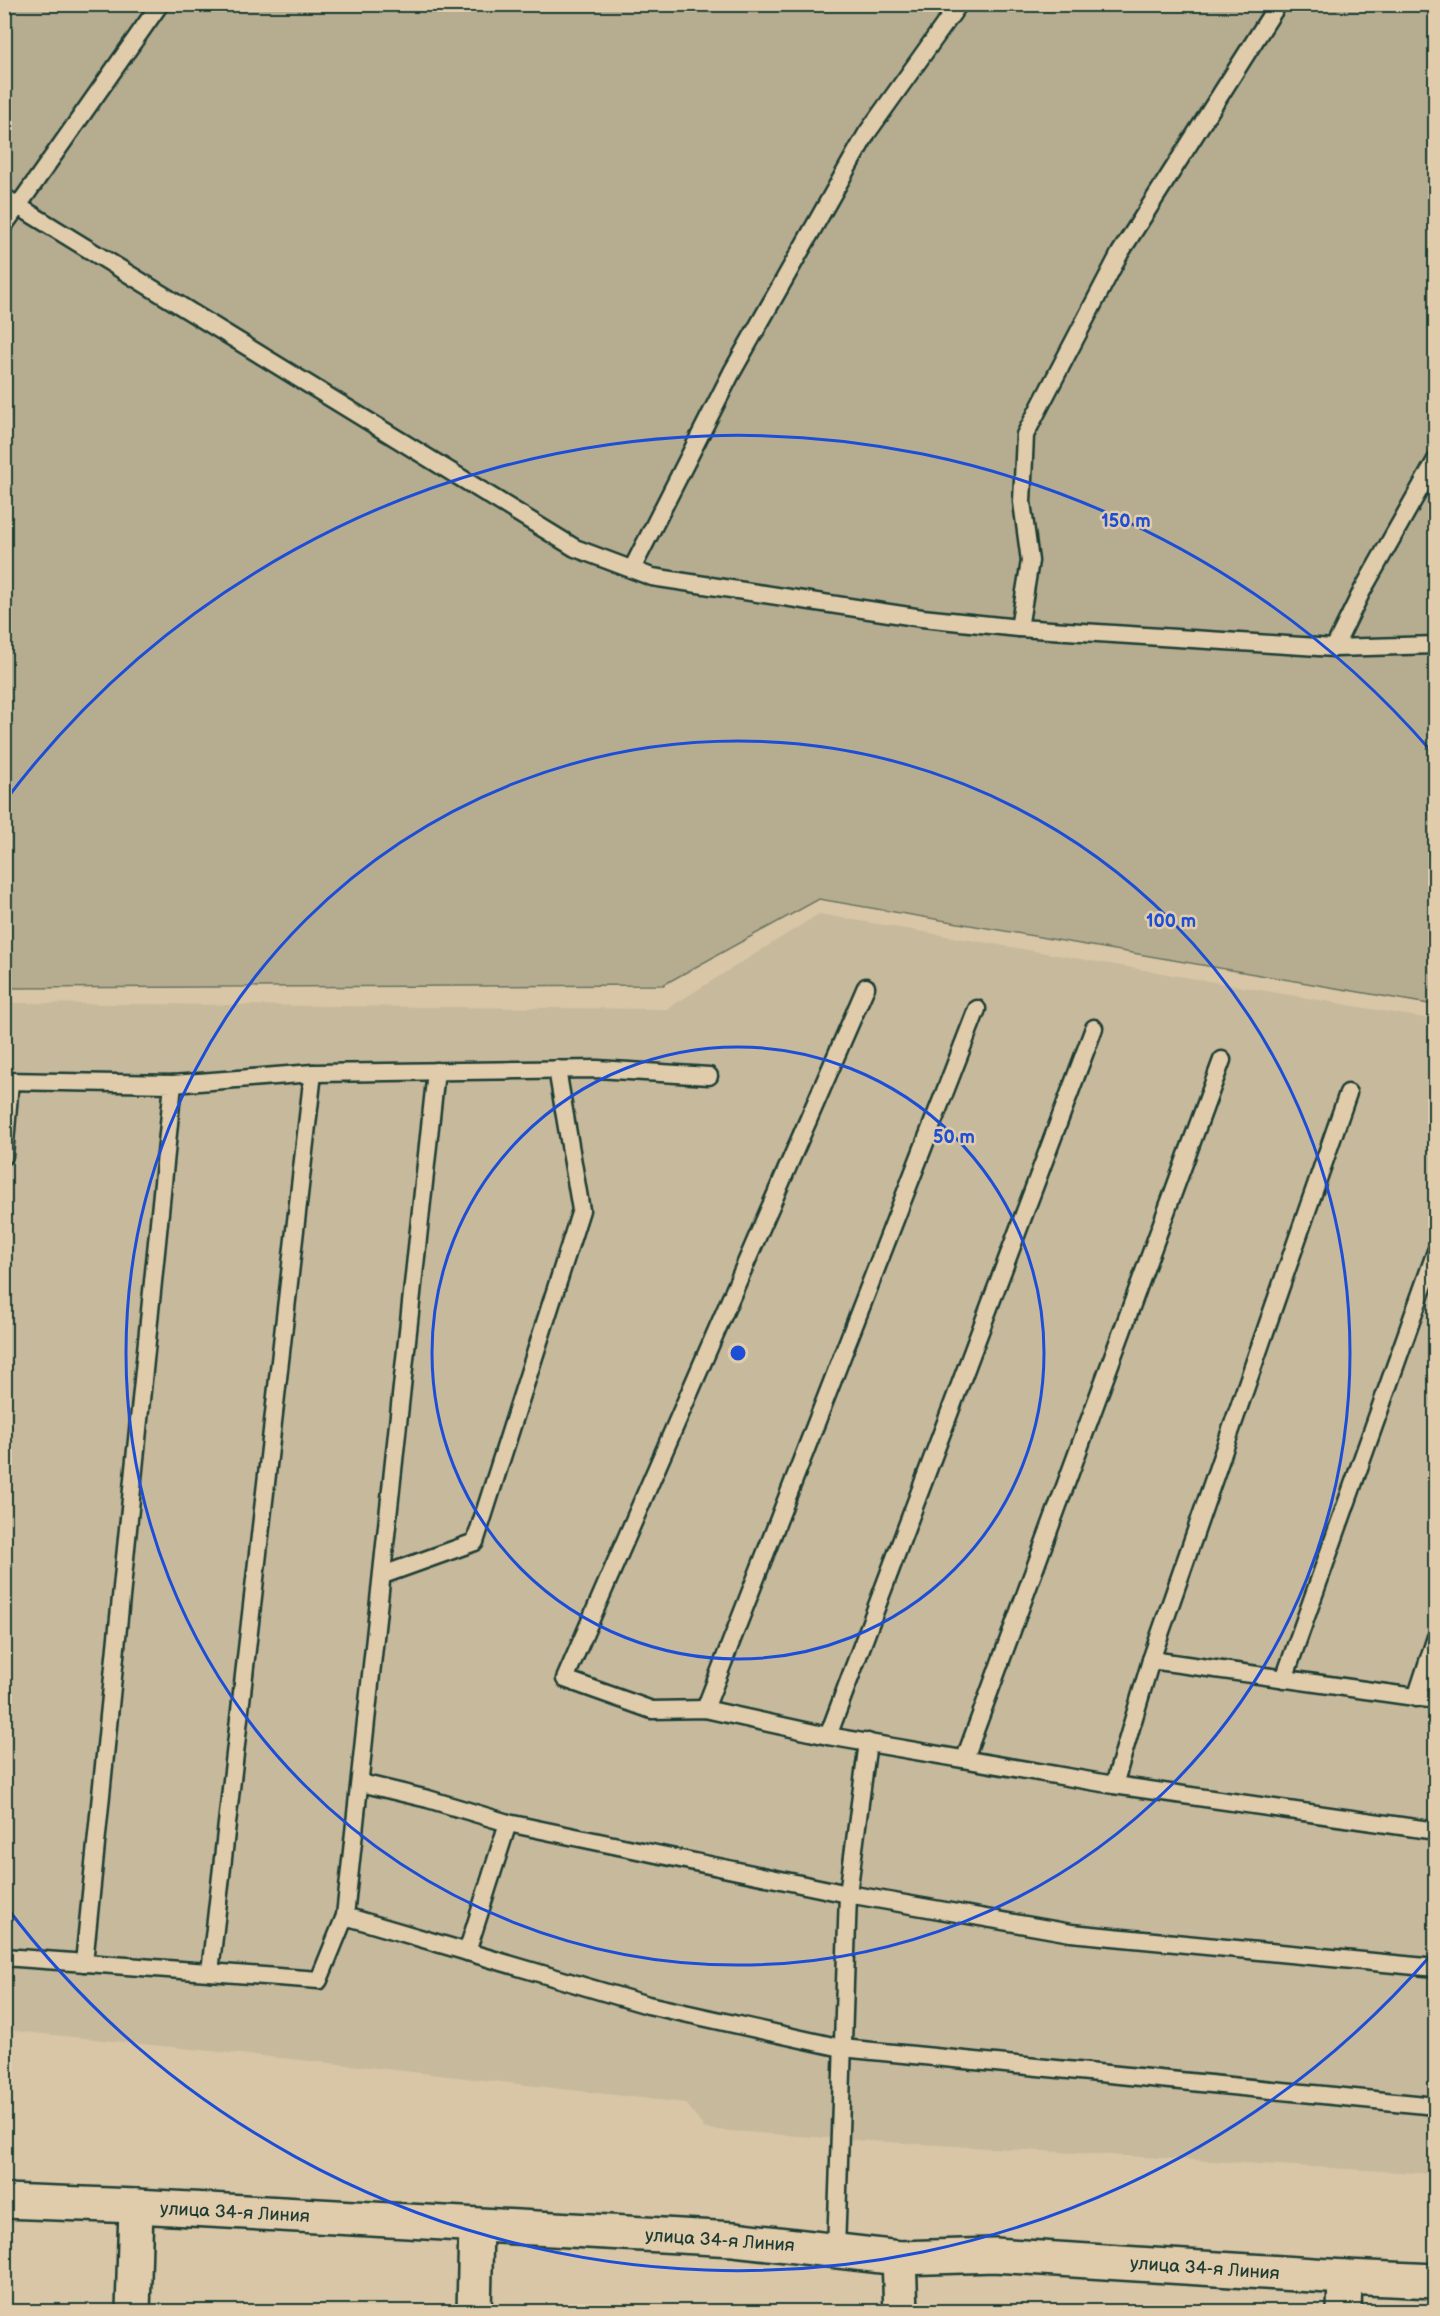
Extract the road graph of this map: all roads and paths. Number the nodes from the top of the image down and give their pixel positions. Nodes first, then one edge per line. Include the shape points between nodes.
1 (160, 4) edge
2 (959, 4) edge
3 (1278, 4) edge
4 (11, 202) edge
5 (4, 225) edge
6 (1436, 460) edge
7 (633, 569) junction
8 (1019, 628) junction
9 (1436, 645) edge
10 (1334, 648) junction
11 (866, 987) dead end
12 (977, 1009) dead end
13 (1094, 1029) dead end
14 (1222, 1060) dead end
15 (557, 1069) junction
16 (436, 1071) junction
17 (313, 1073) junction
18 (710, 1076) dead end
19 (7, 1081) edge
20 (173, 1084) junction
21 (1348, 1093) dead end
22 (4, 1156) edge
23 (1436, 1251) edge
24 (383, 1575) junction
25 (1436, 1637) edge
26 (1151, 1660) junction
27 (1284, 1679) junction
28 (1416, 1698) junction
29 (1436, 1700) edge
30 (705, 1709) junction
31 (828, 1736) junction
32 (868, 1742) junction
33 (965, 1758) junction
34 (361, 1783) junction
35 (1114, 1785) junction
36 (508, 1823) junction
37 (1436, 1831) edge
38 (848, 1894) junction
39 (345, 1916) junction
40 (467, 1952) junction
41 (4, 1957) edge
42 (84, 1962) junction
43 (1436, 1968) edge
44 (210, 1972) junction
45 (842, 2048) junction
46 (1436, 2106) edge
47 (4, 2201) edge
48 (136, 2206) junction
49 (476, 2226) junction
50 (836, 2250) junction
51 (899, 2258) junction
52 (1346, 2277) junction
53 (1436, 2281) edge
54 (133, 2312) edge
55 (474, 2312) edge
56 (901, 2312) edge
57 (1344, 2312) edge

1 - 4 lane
2 - 7 lane via 867,133 732,372
3 - 8 lane via 1120,253 1025,435 1022,502 1030,561
4 - 5 lane
4 - 7 lane via 575,548
6 - 10 lane
7 - 8 lane via 652,577 769,595
8 - 10 lane
9 - 10 lane
11 - 30 lane via 565,1679 652,1710
12 - 30 lane
13 - 31 lane
14 - 33 lane
15 - 16 lane
15 - 18 lane
15 - 24 lane via 581,1210 475,1542
16 - 17 lane
16 - 24 lane
17 - 20 lane
17 - 44 lane
19 - 20 lane
19 - 22 lane
20 - 42 lane
21 - 26 lane
23 - 27 lane
24 - 34 lane
25 - 28 lane
26 - 27 lane
26 - 35 lane
27 - 28 lane
28 - 29 lane
30 - 31 lane
31 - 32 lane
32 - 33 lane
32 - 38 lane
33 - 35 lane
34 - 36 lane
34 - 39 lane
35 - 37 lane
36 - 38 lane
36 - 40 lane
38 - 43 lane via 1071,1933
38 - 45 lane
39 - 40 lane
39 - 44 lane via 319,1980
40 - 45 lane via 648,2005
41 - 42 lane
42 - 44 lane
45 - 46 lane
45 - 50 lane
47 - 48 main road, улица 34-я Линия
48 - 49 main road, улица 34-я Линия
48 - 54 main road
49 - 50 main road, улица 34-я Линия via 734,2239
49 - 55 main road
50 - 51 main road, улица 34-я Линия
51 - 52 main road, улица 34-я Линия via 994,2255
51 - 56 main road
52 - 53 main road, улица 34-я Линия
52 - 57 main road

